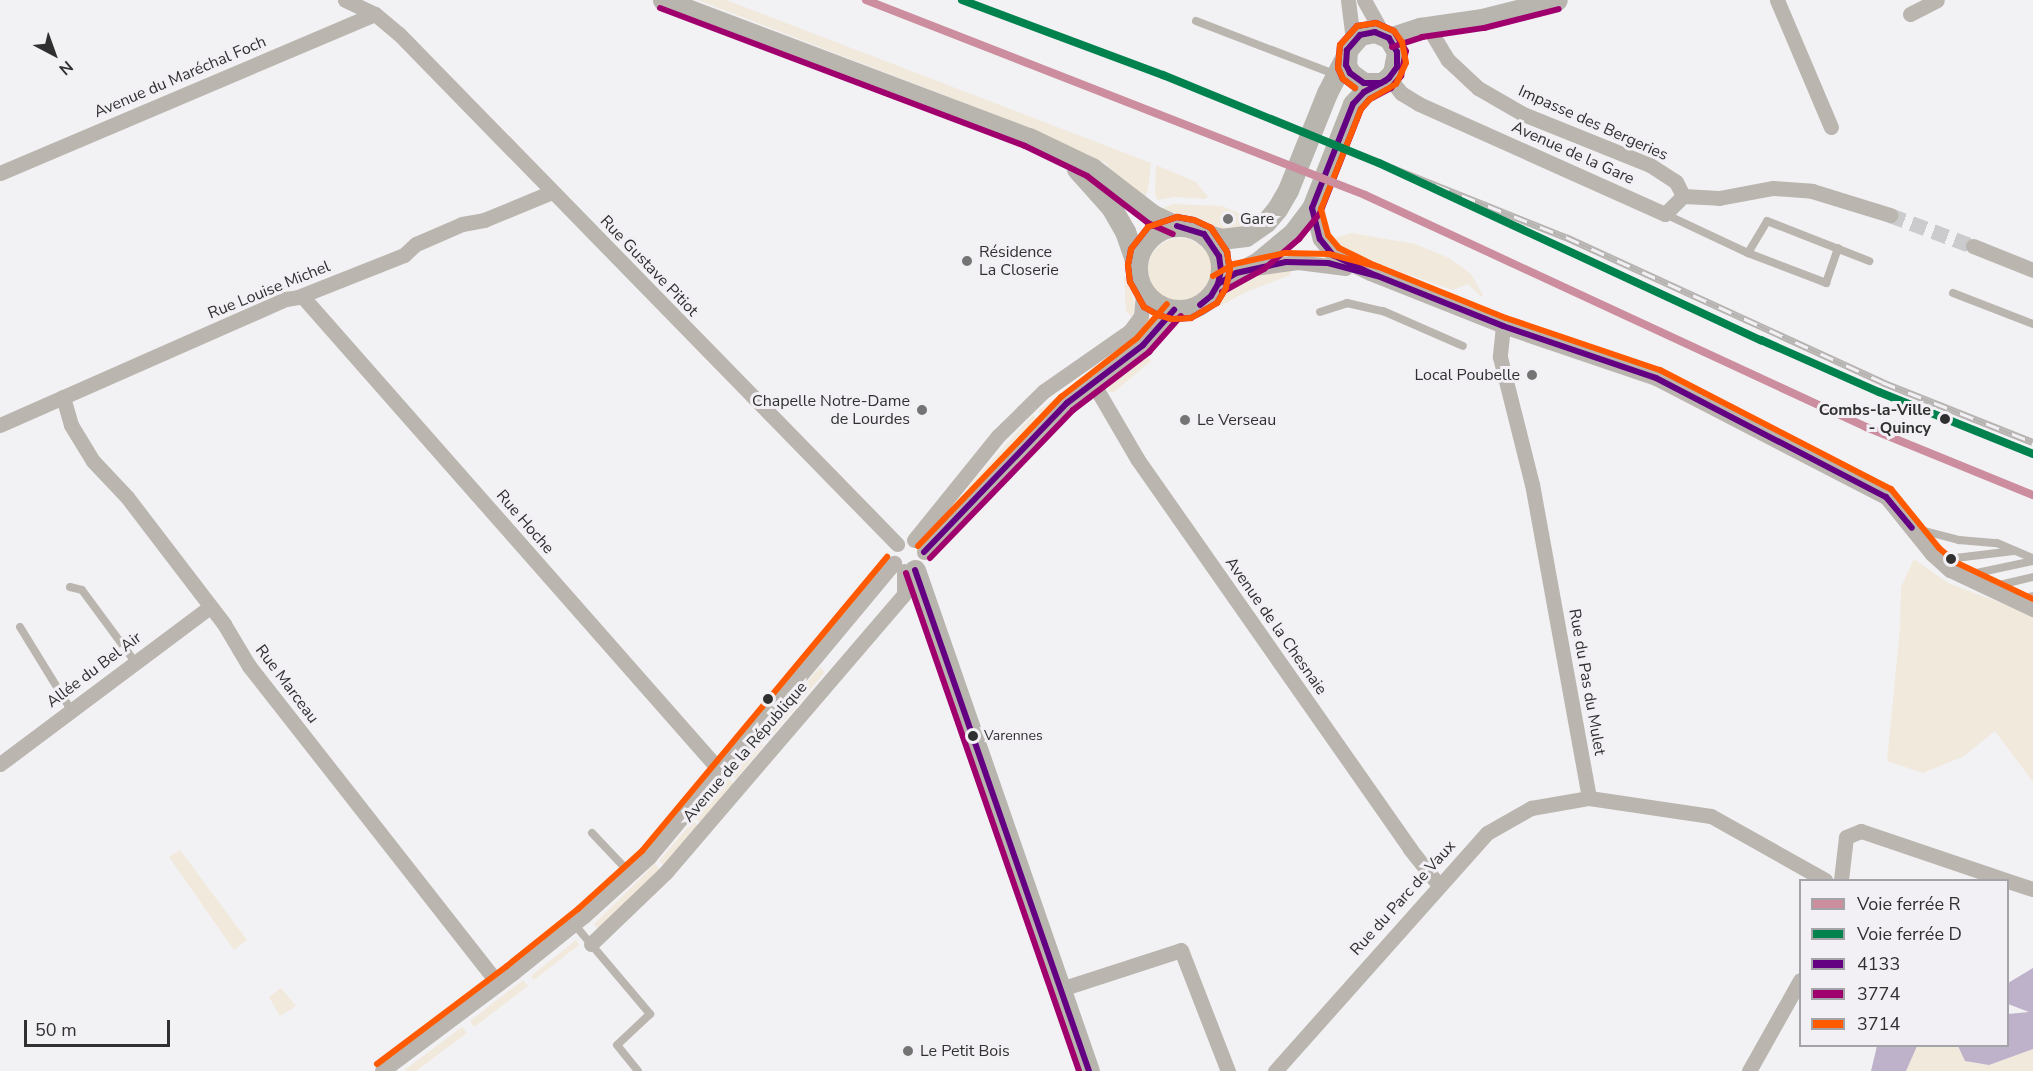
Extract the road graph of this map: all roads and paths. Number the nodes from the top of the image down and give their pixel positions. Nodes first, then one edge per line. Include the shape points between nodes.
1 (345, 0) edge
2 (663, 0) edge
3 (1348, 0) edge
4 (1364, 0) edge
5 (1557, 0) edge
6 (1777, 0) edge
7 (1937, 0) edge
8 (375, 14) junction
9 (1910, 14) dead end
10 (1482, 19) junction
11 (1196, 21) dead end
12 (1386, 36) junction
13 (1434, 37) junction
14 (1340, 66) junction
15 (1389, 74) junction
16 (1831, 127) dead end
17 (1066, 158) junction
18 (0, 174) edge
19 (552, 192) junction
20 (1683, 196) junction
21 (1312, 208) junction
22 (1665, 214) junction
23 (1890, 215) tunnel mouth
24 (1177, 226) junction
25 (1203, 234) junction
26 (1973, 246) tunnel mouth
27 (1838, 248) junction
28 (1748, 254) junction
29 (1869, 261) dead end
30 (1137, 265) junction
31 (2033, 270) edge
32 (1370, 273) junction
33 (1227, 278) junction
34 (1143, 291) junction
35 (1953, 293) dead end
36 (302, 296) junction
37 (1173, 310) junction
38 (1320, 312) dead end
39 (2033, 324) edge
40 (1503, 326) junction
41 (1463, 346) dead end
42 (1093, 383) junction
43 (63, 397) junction
44 (0, 425) edge
45 (1912, 528) junction
46 (2015, 551) junction
47 (910, 559) junction
48 (2033, 560) edge
49 (1938, 561) junction
50 (1961, 576) junction
51 (2033, 577) edge
52 (70, 587) dead end
53 (1987, 588) junction
54 (2033, 596) edge
55 (2015, 600) junction
56 (210, 607) junction
57 (2033, 609) edge
58 (20, 627) dead end
59 (135, 662) junction
60 (71, 710) junction
61 (0, 764) edge
62 (721, 772) junction
63 (1589, 798) junction
64 (592, 833) dead end
65 (630, 873) junction
66 (1823, 879) edge
67 (1841, 879) edge
68 (2001, 879) edge
69 (2009, 882) edge
70 (1438, 884) junction
71 (2033, 889) edge
72 (574, 924) junction
73 (591, 944) junction
74 (1799, 982) edge
75 (498, 984) junction
76 (1061, 989) junction
77 (382, 1071) edge
78 (638, 1071) edge
79 (1089, 1071) edge
80 (1228, 1071) edge
81 (1275, 1071) edge
82 (1749, 1071) edge

1 - 8 street, Rue Gustave Pitiot
2 - 17 main road via 1029,138
3 - 14 street
4 - 12 street
5 - 10 main road
6 - 16 street
7 - 9 street
8 - 18 street, Avenue du Maréchal Foch
8 - 19 street, Rue Gustave Pitiot
10 - 12 main road
10 - 13 main road
11 - 14 lane
12 - 14 main road via 1367,32
12 - 15 main road via 1397,52
13 - 15 main road via 1410,49
13 - 20 street, Impasse des Bergeries via 1448,60 1485,92 1523,114 1650,165 1676,182
14 - 15 main road via 1356,79 1372,84
14 - 25 main road via 1288,190 1266,222 1246,236 1221,239
15 - 21 main road via 1353,104
15 - 22 street, Avenue de la Gare via 1401,93 1419,104
17 - 24 main road via 1092,168 1153,216
17 - 30 main road via 1111,207
19 - 36 street, Rue Louise Michel via 484,220 462,224 416,244 404,255
19 - 47 street, Rue Gustave Pitiot via 897,544 892,553
20 - 22 street
20 - 23 street via 1719,198 1773,188 1812,191
21 - 32 street via 1326,248
21 - 33 main road via 1278,246
22 - 28 lane, Avenue de la Gare
24 - 25 main road
24 - 30 main road via 1154,234 1140,253
25 - 33 main road via 1213,244
26 - 31 street
27 - 28 lane via 1767,221
27 - 28 lane, Avenue de la Gare via 1826,283
27 - 29 lane
30 - 34 main road
32 - 33 street via 1298,262 1261,266
32 - 40 street
33 - 37 main road via 1200,305
34 - 37 main road via 1162,307
34 - 47 street, Avenue de la République via 1141,316 1130,331 1044,391 998,436
35 - 39 lane
36 - 43 street, Rue Louise Michel via 286,299
36 - 62 street, Rue Hoche
37 - 42 street, Avenue de la République via 1143,345
38 - 41 lane via 1347,303 1383,311
40 - 45 street via 1656,378 1886,497
40 - 63 street, Rue du Pas du Mulet via 1500,357 1532,484
42 - 47 street, Avenue de la République via 1067,403
42 - 70 street, Avenue de la Chesnaie via 1138,460
43 - 44 street, Rue Louise Michel
43 - 56 street, Rue Marceau via 71,425 93,461 127,497
45 - 46 lane via 1959,540 1997,543
45 - 49 street
46 - 48 lane
46 - 49 lane
47 - 62 street, Avenue de la République
47 - 73 street, Avenue de la République via 904,594 666,872
47 - 76 main road
48 - 50 lane
49 - 50 street
50 - 53 street
51 - 53 lane
52 - 59 lane via 82,590
53 - 55 street
54 - 55 lane
55 - 57 street
56 - 59 street, Allée du Bel Air
56 - 75 street, Rue Marceau via 249,666
58 - 60 lane
59 - 60 street, Allée du Bel Air
60 - 61 street, Allée du Bel Air
62 - 65 street, Avenue de la République via 649,857
63 - 66 street via 1711,816
63 - 70 street, Rue du Parc de Vaux via 1531,808 1487,833
64 - 65 lane
65 - 72 street, Avenue de la République
67 - 68 street via 1846,837 1861,831
69 - 71 street
70 - 81 street, Rue du Parc de Vaux
72 - 73 lane
72 - 75 street, Avenue de la République
73 - 78 lane via 650,1014 616,1045
74 - 82 street
75 - 77 street, Avenue de la République
76 - 79 main road
76 - 80 street via 1181,950

